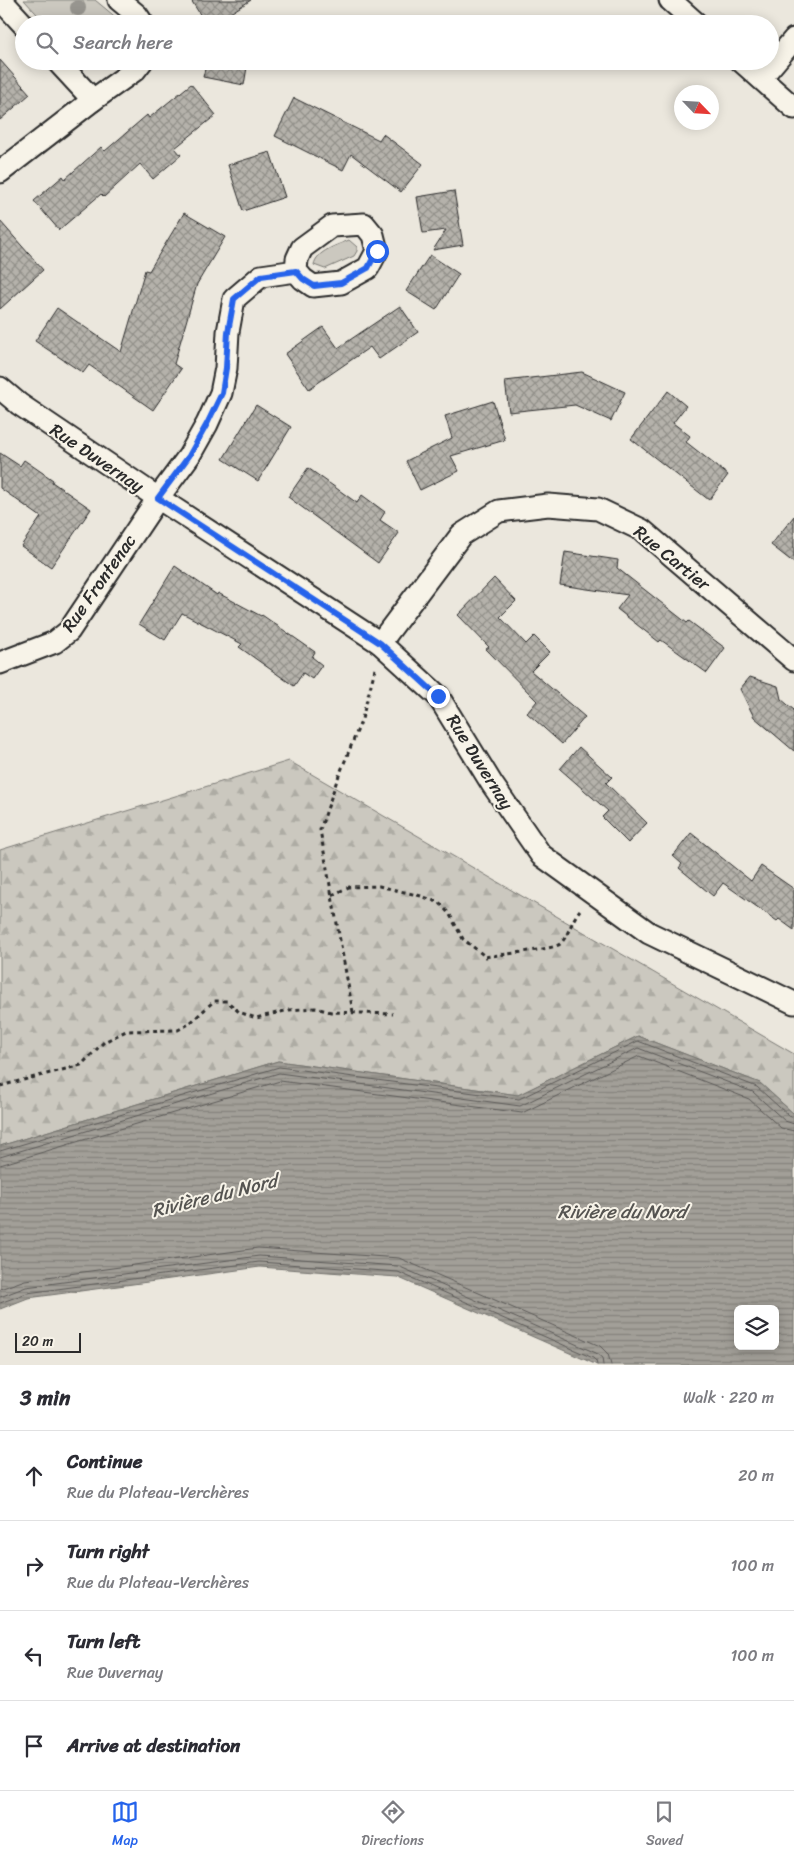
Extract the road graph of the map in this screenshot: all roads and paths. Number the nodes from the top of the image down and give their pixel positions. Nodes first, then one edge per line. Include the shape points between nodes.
1 (1, 0) edge
2 (119, 0) edge
3 (670, 0) edge
4 (15, 15) edge
5 (138, 15) edge
6 (687, 15) edge
7 (794, 39) edge
8 (779, 56) edge
9 (65, 70) edge
10 (135, 70) edge
11 (751, 70) edge
12 (767, 70) edge
13 (760, 78) junction
14 (93, 100) junction
15 (794, 108) edge
16 (0, 172) edge
17 (296, 271) dead end
18 (0, 388) edge
19 (158, 498) junction
20 (380, 643) junction
21 (794, 660) edge
22 (0, 663) edge
23 (332, 895) junction
24 (599, 897) junction
25 (794, 1003) edge
26 (353, 1012) junction
27 (393, 1014) dead end
28 (0, 1086) edge

1 - 4 street
2 - 5 street
3 - 6 street
7 - 8 street
9 - 14 street
10 - 14 street
11 - 13 street
12 - 13 street
13 - 15 street
14 - 16 street
17 - 19 street, Rue Frontenac via 261,276 234,299 222,393 189,456
18 - 19 street, Rue Duvernay
19 - 20 street, Rue Duvernay
19 - 22 street, Rue Frontenac via 69,631 55,642
20 - 21 street, Rue Cartier via 461,535 499,511 548,504 598,509 642,530
20 - 23 path via 362,718 320,830
20 - 24 street, Rue Duvernay via 438,696 492,784 541,855
23 - 24 path via 349,887 379,886 440,903 462,940 486,957 551,948 561,943 575,915 585,904
23 - 26 path
24 - 25 street, Rue Duvernay via 649,933
26 - 27 path
26 - 28 path via 315,1008 256,1018 239,1012 227,1001 214,1001 178,1030 126,1031 104,1042 81,1065

